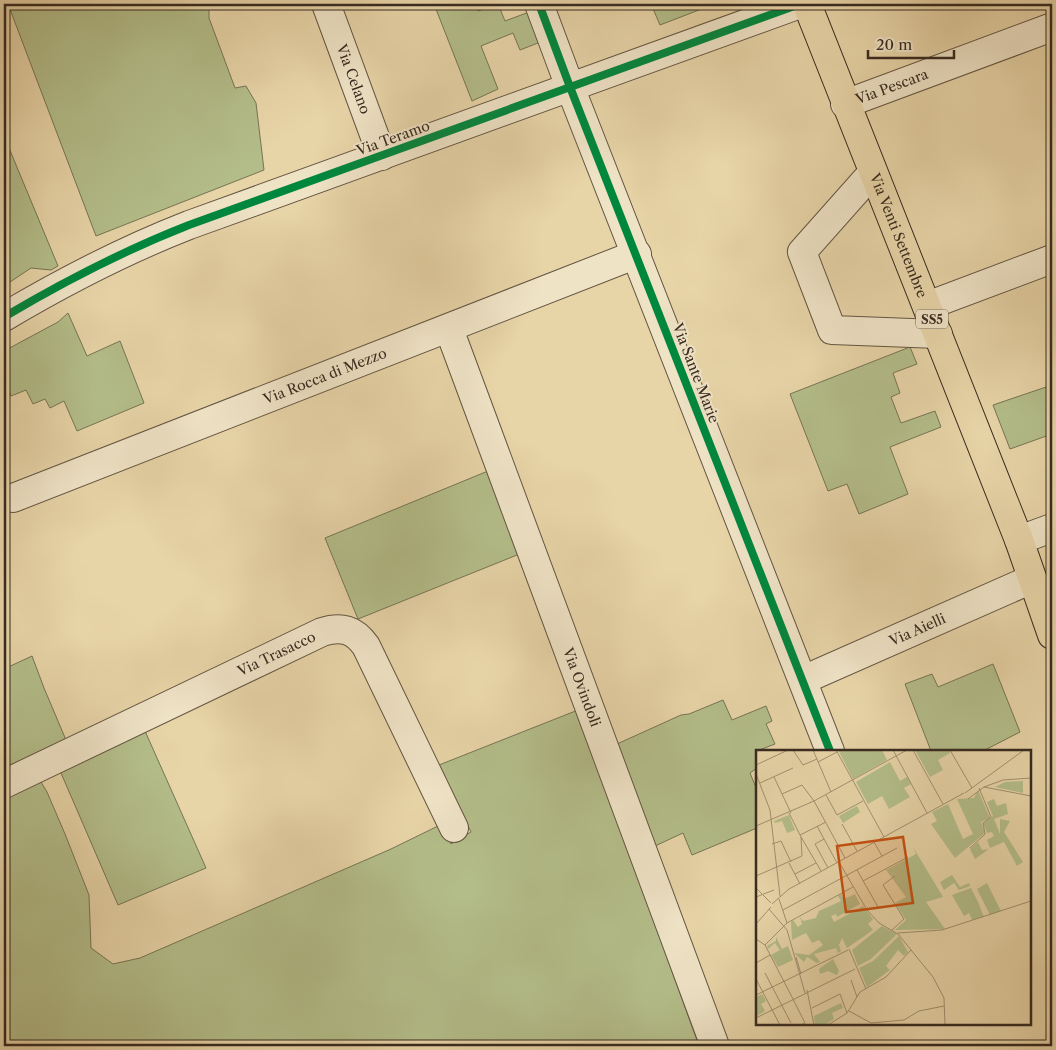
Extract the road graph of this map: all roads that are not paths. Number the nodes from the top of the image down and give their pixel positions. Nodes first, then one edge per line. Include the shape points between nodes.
1 (326, 4) edge
2 (539, 4) edge
3 (800, 4) edge
4 (807, 4) edge
5 (1052, 26) edge
6 (570, 88) junction
7 (845, 104) junction
8 (382, 156) junction
9 (873, 172) junction
10 (637, 254) junction
11 (1052, 258) edge
12 (927, 306) junction
13 (4, 317) edge
14 (449, 329) junction
15 (938, 334) junction
16 (13, 498) dead end
17 (1052, 528) edge
18 (1019, 540) junction
19 (1032, 579) junction
20 (1052, 635) edge
21 (803, 680) junction
22 (830, 750) edge
23 (4, 784) edge
24 (454, 828) dead end
25 (715, 1046) edge

1 - 8 street, Via Celano
2 - 6 street, Via Sante Marie
3 - 6 street, Via Teramo
4 - 7 main road, Via Venti Settembre / SS5
5 - 7 street, Via Pescara
6 - 8 street, Via Teramo
6 - 10 street, Via Sante Marie
7 - 9 main road, Via Venti Settembre / SS5
8 - 13 street, Via Teramo via 163,235
9 - 12 main road, Via Venti Settembre / SS5
9 - 15 street via 802,252 832,330
10 - 14 street, Via Rocca di Mezzo
10 - 21 street, Via Sante Marie
11 - 12 street
12 - 15 main road, Via Venti Settembre / SS5
14 - 16 street, Via Rocca di Mezzo
14 - 25 street, Via Ovindoli
15 - 18 main road, Via Venti Settembre / SS5
17 - 18 street
18 - 19 main road, Via Venti Settembre / SS5
19 - 20 main road, Via Venti Settembre / SS5
19 - 21 street, Via Aielli
21 - 22 street, Via Sante Marie
23 - 24 street, Via Trasacco via 322,632 340,628 354,632 366,646

